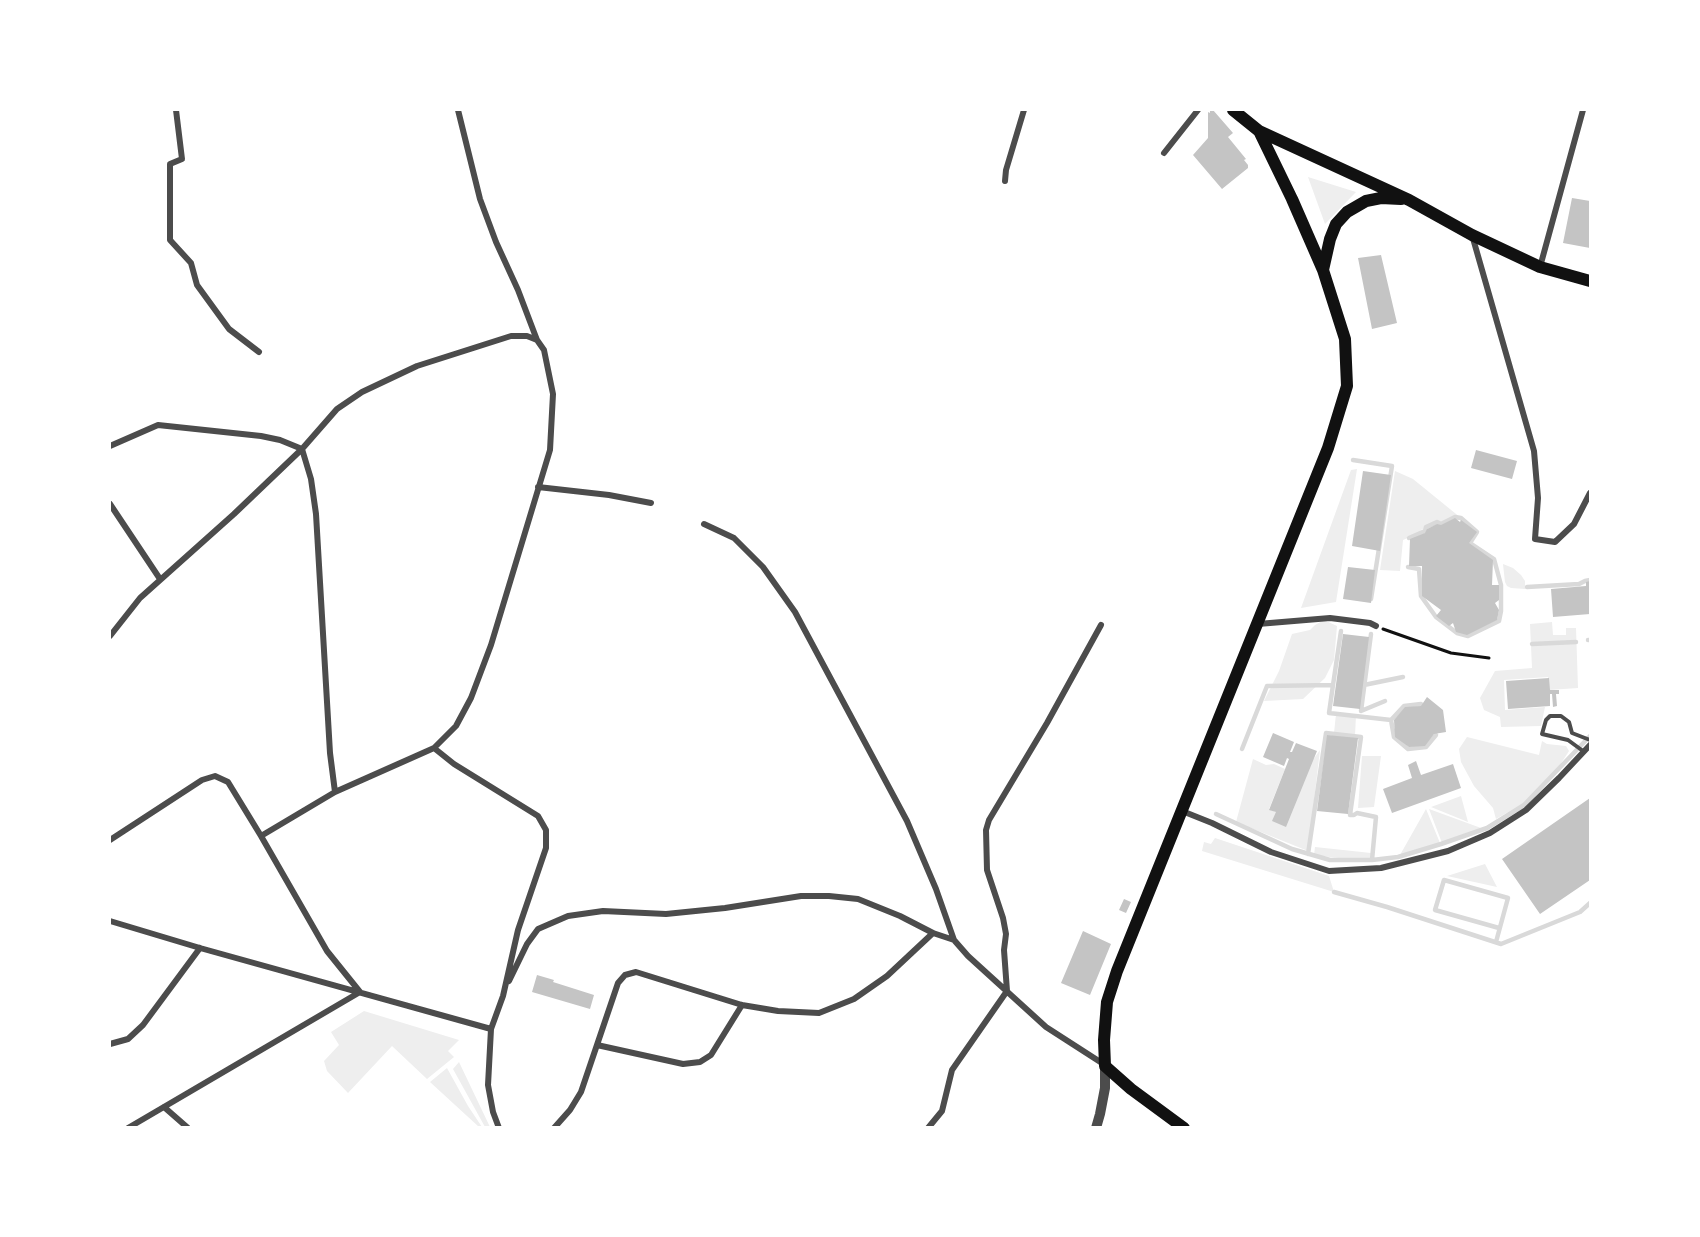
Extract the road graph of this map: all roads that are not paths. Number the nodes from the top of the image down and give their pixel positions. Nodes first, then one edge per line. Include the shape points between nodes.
1 (176, 110) edge
2 (458, 110) edge
3 (1024, 110) edge
4 (1198, 110) edge
5 (1233, 110) edge
6 (1583, 110) edge
7 (1259, 131) junction
8 (1164, 153) dead end
9 (1005, 181) dead end
10 (1409, 200) junction
11 (1472, 235) junction
12 (1540, 267) junction
13 (1323, 270) junction
14 (1590, 280) edge
15 (537, 340) junction
16 (259, 352) dead end
17 (110, 446) edge
18 (302, 449) junction
19 (538, 487) junction
20 (1590, 493) edge
21 (651, 503) dead end
22 (110, 504) edge
23 (704, 524) dead end
24 (160, 579) junction
25 (1257, 624) junction
26 (1101, 625) dead end
27 (1376, 626) road end
28 (110, 636) edge
29 (1590, 740) edge
30 (1590, 745) edge
31 (434, 748) junction
32 (1583, 751) junction
33 (335, 792) junction
34 (1182, 811) junction
35 (261, 836) junction
36 (110, 840) edge
37 (110, 921) edge
38 (933, 933) junction
39 (954, 940) junction
40 (200, 948) junction
41 (1007, 991) junction
42 (360, 992) junction
43 (503, 996) junction
44 (742, 1005) junction
45 (491, 1029) junction
46 (110, 1044) edge
47 (597, 1046) junction
48 (1105, 1066) junction
49 (164, 1107) junction
50 (128, 1128) edge
51 (188, 1128) edge
52 (499, 1128) edge
53 (554, 1128) edge
54 (928, 1128) edge
55 (1096, 1128) edge
56 (1185, 1128) edge

1 - 16 street via 182,159 170,164 170,240 191,262 197,285 229,328
2 - 15 street via 480,199
3 - 9 street
4 - 8 street
5 - 7 main road
6 - 12 street
7 - 10 main road
7 - 13 main road
10 - 11 main road
10 - 13 main road via 1381,198 1347,212 1336,224
11 - 12 main road
11 - 20 street via 1534,451 1538,498 1535,539 1556,542 1574,524
12 - 14 main road
13 - 25 main road via 1345,339 1347,386 1328,448
15 - 18 street via 512,336 407,370 337,409
15 - 19 street via 544,350 553,394 550,450
17 - 18 street via 158,425 170,425 261,436
18 - 24 street
18 - 33 street via 316,514
19 - 21 street
19 - 31 street via 491,645 471,698 456,726
22 - 24 street
23 - 39 street via 734,538 763,567 795,612 907,821
24 - 28 street
25 - 27 street via 1329,618
25 - 34 main road
26 - 41 street via 986,830 987,870 1006,934
29 - 32 lane via 1572,733 1569,722 1561,716 1546,720 1542,734 1568,740
30 - 32 street
31 - 33 street
31 - 43 street via 538,816 546,830 546,848 518,930
32 - 34 street via 1526,810 1490,833 1448,851 1382,868 1329,871 1271,852
33 - 35 street
34 - 48 main road via 1107,1002
35 - 36 street via 228,782 215,777 202,780
35 - 42 street via 327,951
37 - 40 street
38 - 39 street
38 - 43 street via 858,899 829,896 801,896 666,914 585,913 538,929
38 - 44 street via 887,976 854,999 819,1013
39 - 41 street
40 - 42 street
40 - 46 street via 142,1025 128,1039
41 - 48 street via 1046,1027
41 - 54 street via 952,1070 942,1111
42 - 45 street
42 - 49 street
43 - 45 street
44 - 47 street via 711,1055 700,1062 683,1064
44 - 47 street via 636,972 625,975 618,983
45 - 52 street via 488,1085
47 - 53 street via 581,1092
48 - 55 street via 1105,1088
48 - 56 main road
49 - 50 street
49 - 51 street

